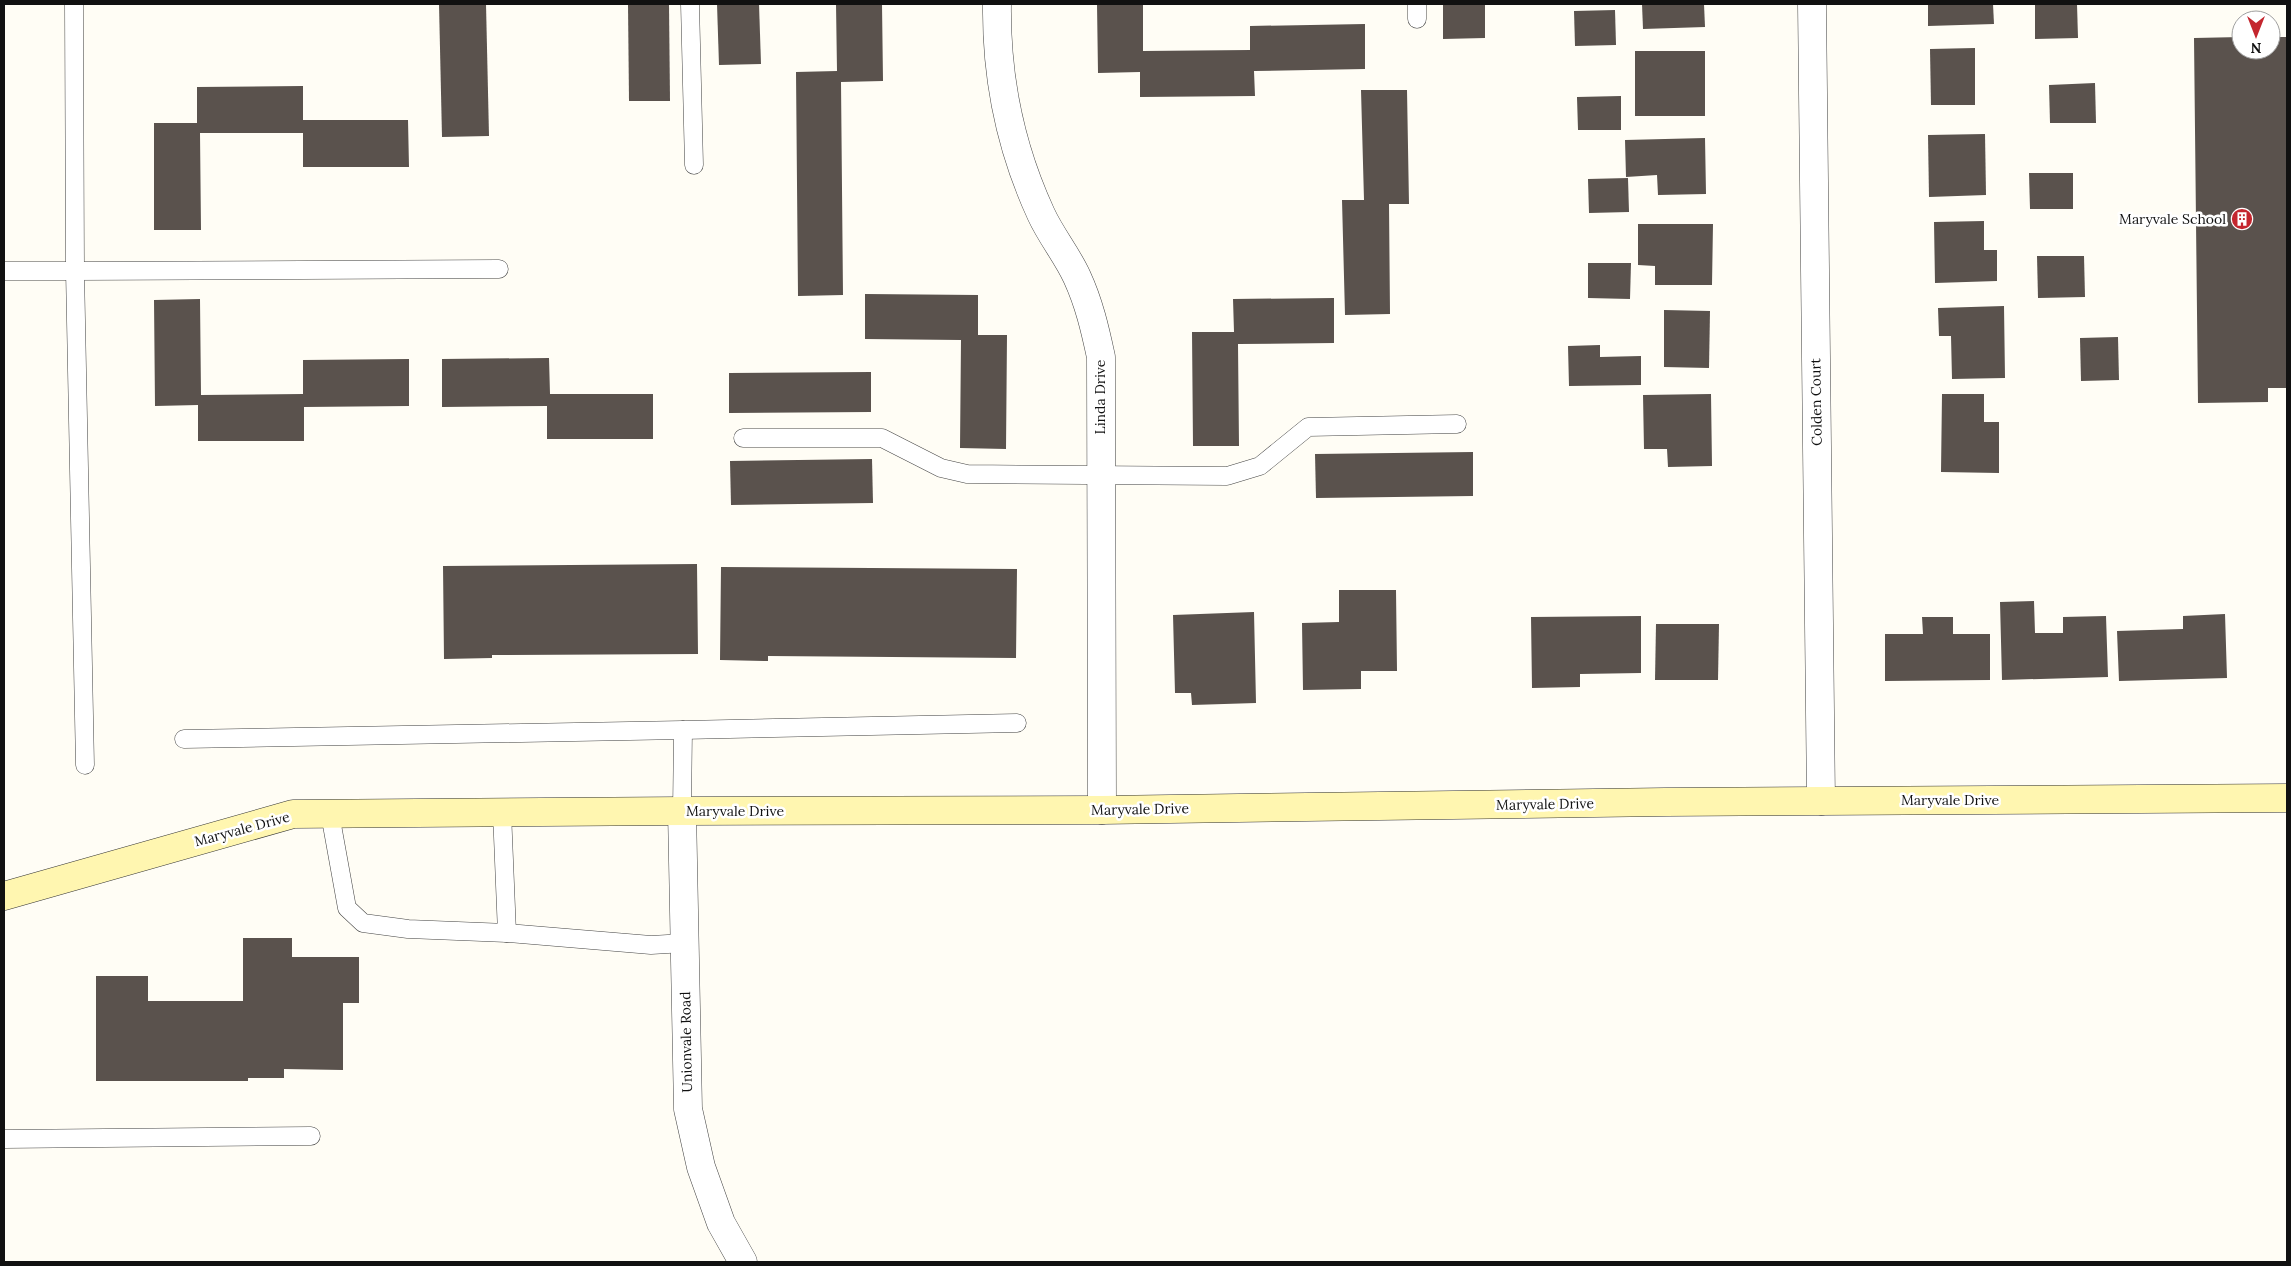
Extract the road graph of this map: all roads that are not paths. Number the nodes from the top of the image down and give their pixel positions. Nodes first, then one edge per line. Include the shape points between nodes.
1 (74, 4) edge
2 (690, 4) edge
3 (997, 4) edge
4 (1812, 4) edge
5 (694, 165) dead end
6 (499, 270) dead end
7 (4, 271) edge
8 (76, 271) junction
9 (1457, 424) dead end
10 (743, 438) dead end
11 (1100, 475) junction
12 (1017, 723) dead end
13 (683, 730) junction
14 (184, 739) dead end
15 (85, 765) dead end
16 (2287, 798) edge
17 (1821, 800) junction
18 (1102, 810) junction
19 (682, 811) junction
20 (502, 812) junction
21 (330, 814) junction
22 (4, 896) edge
23 (507, 934) junction
24 (684, 944) junction
25 (311, 1136) dead end
26 (4, 1139) edge
27 (743, 1262) edge

1 - 8 lane
2 - 5 lane
3 - 11 street, Linda Drive via 996,39 1003,100 1018,159 1042,216 1077,275 1091,311 1101,357
4 - 17 street, Colden Court
6 - 8 lane
7 - 8 lane
8 - 15 lane
9 - 11 lane via 1308,428 1260,466 1227,476
10 - 11 lane via 882,438 941,468 967,474
11 - 18 street, Linda Drive
12 - 13 lane
13 - 14 lane
13 - 19 lane
16 - 17 street, Maryvale Drive
17 - 18 street, Maryvale Drive
18 - 19 street, Maryvale Drive
19 - 20 street, Maryvale Drive
19 - 24 street, Unionvale Road
20 - 21 street, Maryvale Drive
20 - 23 lane
21 - 22 street, Maryvale Drive via 293,814
21 - 23 lane via 347,908 363,923 408,929
23 - 24 lane via 651,945
24 - 27 street, Unionvale Road via 688,1109 701,1167 721,1222
25 - 26 lane

